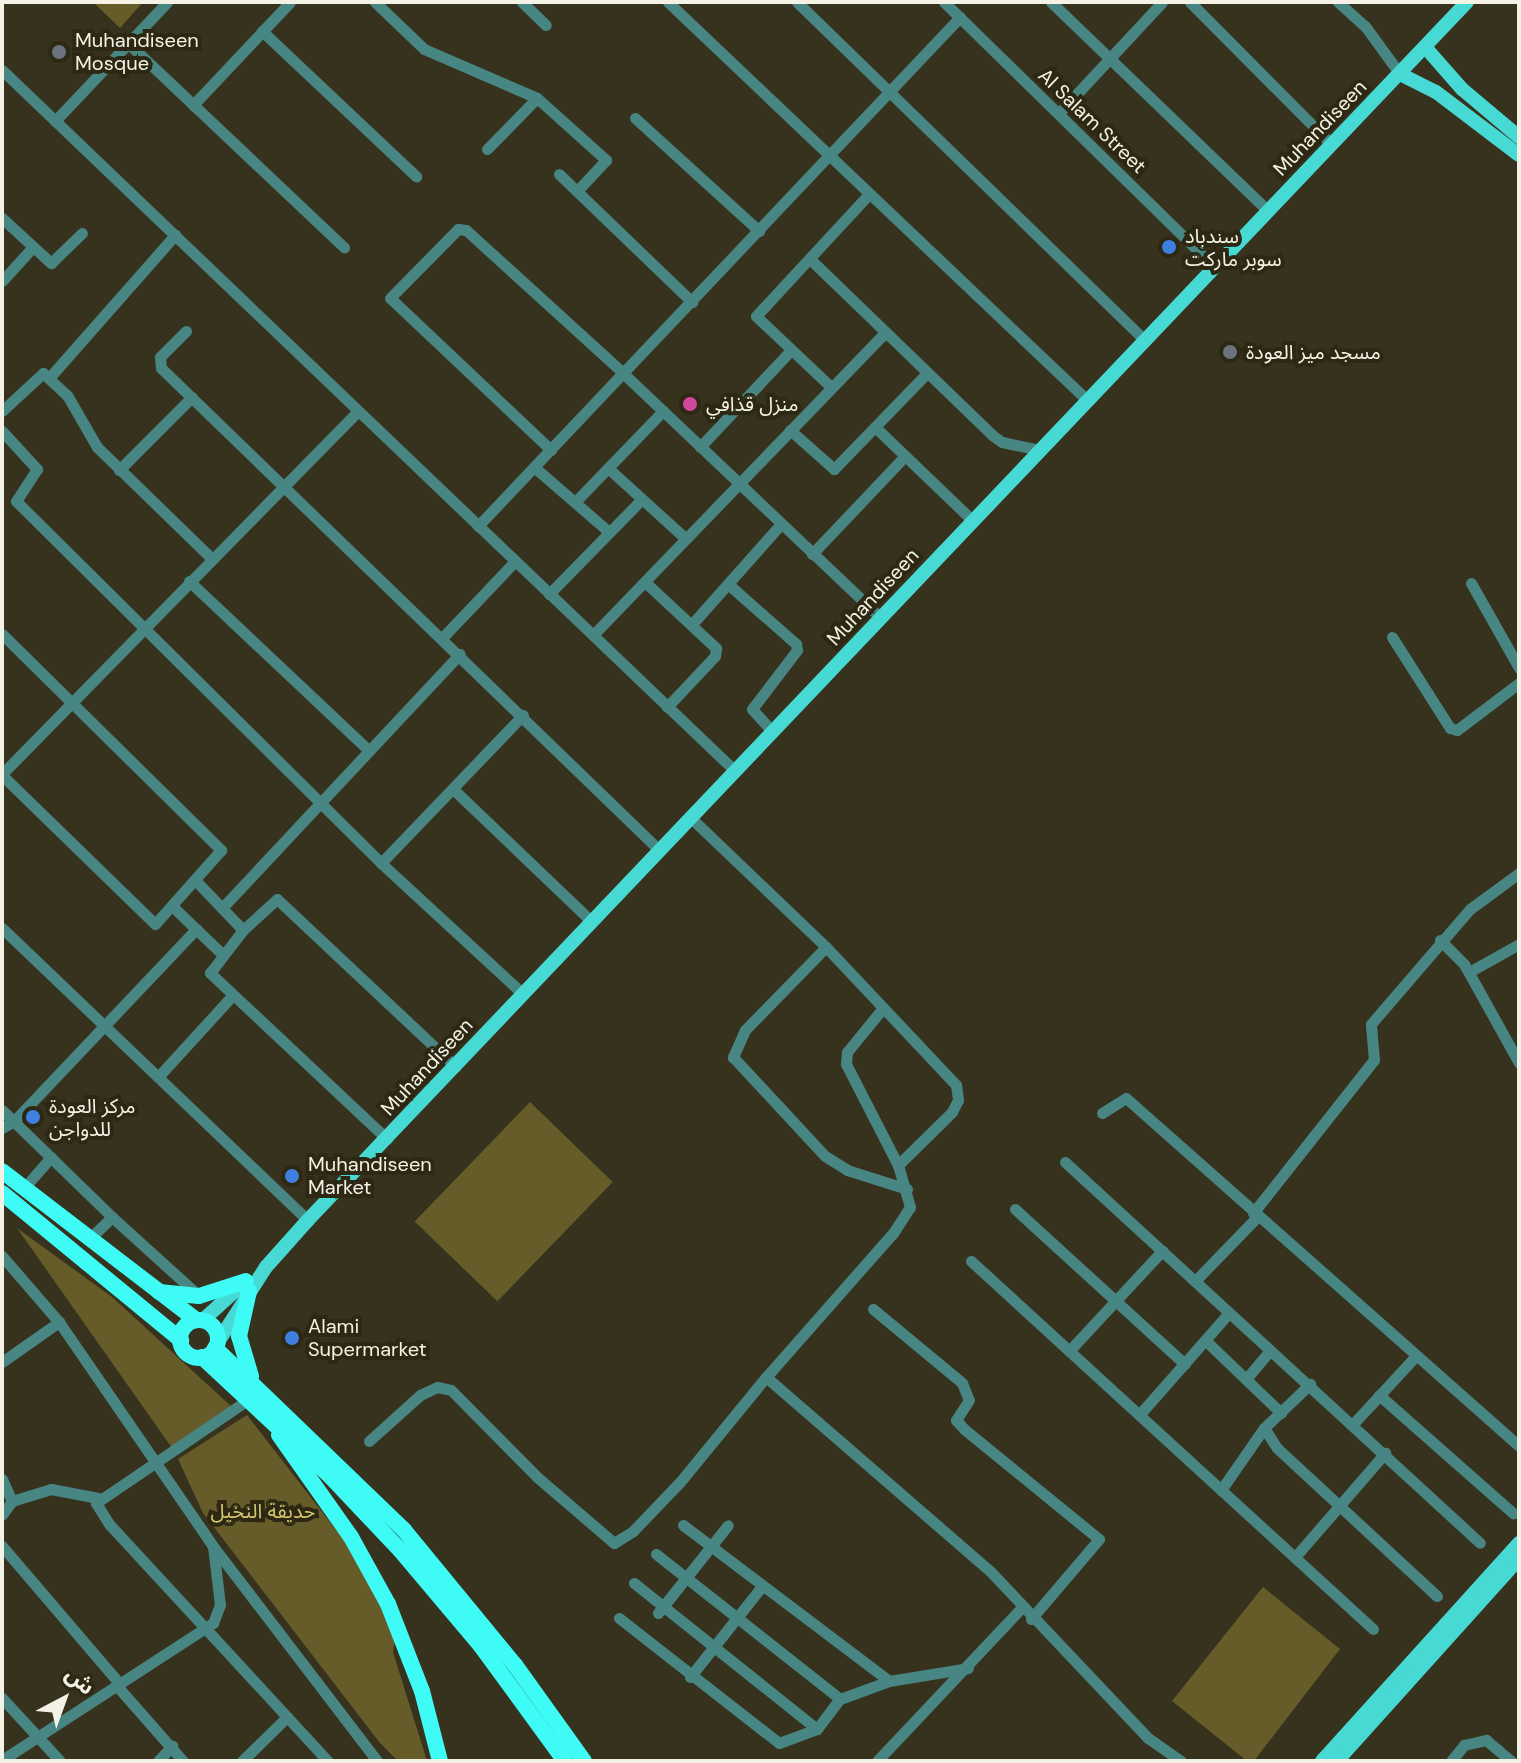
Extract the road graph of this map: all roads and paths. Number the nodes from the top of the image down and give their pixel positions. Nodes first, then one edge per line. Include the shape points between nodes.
1 (167, 2) edge
2 (290, 2) edge
3 (375, 2) edge
4 (522, 2) edge
5 (668, 2) edge
6 (797, 2) edge
7 (944, 2) edge
8 (1051, 2) edge
9 (1162, 2) edge
10 (1190, 2) edge
11 (1338, 2) edge
12 (1463, 4) edge
13 (960, 17) junction
14 (546, 25) dead end
15 (262, 31) junction
16 (129, 44) junction
17 (1426, 48) junction
18 (1108, 59) junction
19 (2, 70) edge
20 (1400, 74) junction
21 (887, 93) junction
22 (537, 98) junction
23 (193, 105) junction
24 (1059, 113) junction
25 (635, 118) dead end
26 (55, 121) junction
27 (1519, 137) edge
28 (1331, 144) junction
29 (487, 149) dead end
30 (827, 155) junction
31 (1519, 155) edge
32 (559, 174) dead end
33 (416, 176) dead end
34 (577, 191) junction
35 (869, 194) junction
36 (1268, 211) junction
37 (2, 218) edge
38 (759, 231) junction
39 (82, 233) dead end
40 (175, 235) junction
41 (344, 247) dead end
42 (32, 248) junction
43 (811, 260) junction
44 (1215, 267) junction
45 (2, 281) edge
46 (692, 302) junction
47 (186, 331) dead end
48 (885, 333) junction
49 (1145, 341) junction
50 (791, 350) junction
51 (927, 373) junction
52 (624, 374) junction
53 (49, 378) junction
54 (831, 387) junction
55 (192, 397) junction
56 (1087, 400) junction
57 (2, 411) edge
58 (358, 411) junction
59 (663, 411) junction
60 (875, 427) junction
61 (790, 430) junction
62 (2, 431) edge
63 (700, 447) junction
64 (551, 450) junction
65 (1040, 450) junction
66 (905, 456) junction
67 (534, 467) junction
68 (608, 468) junction
69 (119, 470) junction
70 (738, 483) junction
71 (285, 487) junction
72 (577, 500) junction
73 (641, 500) junction
74 (972, 520) junction
75 (780, 525) junction
76 (478, 526) junction
77 (609, 532) junction
78 (686, 539) junction
79 (812, 554) junction
80 (212, 559) junction
81 (515, 561) junction
82 (189, 581) junction
83 (646, 583) junction
84 (1471, 583) dead end
85 (728, 584) junction
86 (549, 594) junction
87 (881, 618) junction
88 (693, 623) junction
89 (144, 627) junction
90 (2, 634) edge
91 (593, 635) junction
92 (443, 637) junction
93 (1392, 637) dead end
94 (460, 654) junction
95 (1519, 668) edge
96 (1519, 683) edge
97 (70, 700) junction
98 (667, 707) junction
99 (523, 715) junction
100 (772, 731) junction
101 (367, 749) junction
102 (734, 770) junction
103 (2, 774) edge
104 (453, 789) junction
105 (320, 801) junction
106 (690, 817) junction
107 (659, 850) junction
108 (381, 863) junction
109 (1519, 873) edge
110 (196, 881) junction
111 (172, 906) junction
112 (222, 908) junction
113 (591, 921) junction
114 (2, 928) edge
115 (196, 929) junction
116 (243, 930) junction
117 (1440, 940) junction
118 (1519, 944) edge
119 (826, 947) junction
120 (222, 954) junction
121 (1469, 972) junction
122 (523, 994) junction
123 (233, 995) junction
124 (883, 1008) junction
125 (104, 1025) junction
126 (1519, 1063) edge
127 (456, 1067) junction
128 (158, 1077) junction
129 (2, 1110) edge
130 (1102, 1113) dead end
131 (14, 1121) junction
132 (2, 1128) edge
133 (387, 1139) junction
134 (51, 1157) junction
135 (1065, 1162) dead end
136 (898, 1165) junction
137 (2, 1171) edge
138 (24, 1188) junction
139 (907, 1189) junction
140 (2, 1193) edge
141 (1015, 1209) dead end
142 (1255, 1215) junction
143 (112, 1217) junction
144 (308, 1220) junction
145 (89, 1239) junction
146 (1162, 1251) junction
147 (2, 1256) edge
148 (971, 1261) dead end
149 (1195, 1281) junction
150 (248, 1286) junction
151 (155, 1291) junction
152 (199, 1296) junction
153 (1115, 1302) junction
154 (873, 1309) dead end
155 (1228, 1314) junction
156 (199, 1320) junction
157 (59, 1322) junction
158 (181, 1340) junction
159 (1206, 1341) junction
160 (212, 1349) junction
161 (1069, 1351) junction
162 (1269, 1352) junction
163 (1414, 1358) junction
164 (2, 1362) edge
165 (1185, 1364) junction
166 (766, 1377) junction
167 (1246, 1379) junction
168 (253, 1382) junction
169 (1310, 1384) junction
170 (1379, 1395) junction
171 (249, 1399) junction
172 (1281, 1413) junction
173 (265, 1414) junction
174 (1140, 1414) junction
175 (1353, 1424) junction
176 (1264, 1428) junction
177 (369, 1441) dead end
178 (1519, 1446) edge
179 (1385, 1453) junction
180 (156, 1463) junction
181 (2, 1479) edge
182 (1221, 1490) junction
183 (98, 1498) junction
184 (12, 1501) junction
185 (1339, 1506) junction
186 (1513, 1513) dead end
187 (2, 1515) edge
188 (683, 1525) dead end
189 (728, 1525) dead end
190 (1480, 1543) dead end
191 (1519, 1543) edge
192 (212, 1545) junction
193 (2, 1546) edge
194 (712, 1546) junction
195 (656, 1554) dead end
196 (1295, 1557) junction
197 (1519, 1559) edge
198 (688, 1576) junction
199 (634, 1583) dead end
200 (762, 1586) junction
201 (1437, 1596) dead end
202 (1021, 1608) junction
203 (661, 1610) junction
204 (737, 1615) junction
205 (619, 1618) dead end
206 (1031, 1619) junction
207 (207, 1626) junction
208 (1373, 1629) dead end
209 (717, 1647) junction
210 (968, 1668) junction
211 (690, 1677) junction
212 (889, 1681) junction
213 (119, 1685) junction
214 (2, 1698) edge
215 (840, 1699) junction
216 (287, 1717) junction
217 (817, 1729) junction
218 (40, 1737) junction
219 (172, 1746) junction
220 (2, 1760) edge
221 (60, 1761) edge
222 (158, 1761) edge
223 (183, 1761) edge
224 (242, 1761) edge
225 (328, 1761) edge
226 (377, 1761) edge
227 (440, 1761) edge
228 (565, 1761) edge
229 (584, 1761) edge
230 (877, 1761) edge
231 (1181, 1761) edge
232 (1322, 1761) edge
233 (1337, 1761) edge
234 (1451, 1761) edge
235 (1511, 1761) edge

1 - 16 street
2 - 15 street
3 - 22 street via 424,49
4 - 14 street
5 - 30 street
6 - 21 street
7 - 13 street, Al Salam Street
8 - 18 street
9 - 18 street
10 - 28 street
11 - 20 street via 1365,26
12 - 17 main road, Muhandiseen
13 - 21 street
13 - 24 street, Al Salam Street
15 - 23 street
15 - 33 street
16 - 23 street
16 - 26 street
17 - 20 main road, Muhandiseen
17 - 27 main road via 1462,89
18 - 24 street
18 - 36 street
19 - 26 street
20 - 28 main road, Muhandiseen
20 - 31 main road via 1436,92
21 - 30 street
21 - 49 street
22 - 29 street
22 - 34 street via 606,160
23 - 41 street
24 - 44 street, Al Salam Street
25 - 38 street
26 - 40 street
28 - 36 main road, Muhandiseen
30 - 35 street
30 - 38 street
32 - 34 street
34 - 46 street
35 - 43 street
35 - 56 street
36 - 44 main road, Muhandiseen
37 - 42 street
38 - 46 street
39 - 42 street via 51,263
40 - 53 street
40 - 58 street
42 - 45 street
43 - 48 street
43 - 50 street via 756,316
44 - 49 main road, Muhandiseen
46 - 52 street
47 - 55 street via 160,362
48 - 51 street
48 - 54 street
49 - 56 main road, Muhandiseen
50 - 54 street
50 - 63 street
51 - 60 street
51 - 65 street via 1002,442
52 - 59 street
52 - 64 street
52 - 64 street via 462,228 390,298
53 - 57 street via 36,375
53 - 69 street via 67,395 97,447
54 - 61 street
55 - 69 street
55 - 71 street
56 - 65 main road, Muhandiseen
58 - 71 street
58 - 76 street
59 - 63 street
59 - 68 street
60 - 61 street via 834,469
60 - 66 street
61 - 70 street
62 - 89 street via 37,469 16,501
63 - 70 street
64 - 67 street
65 - 74 main road, Muhandiseen
66 - 74 street
66 - 79 street
67 - 72 street
67 - 76 street
68 - 72 street
68 - 73 street
69 - 80 street
70 - 75 street
70 - 78 street
71 - 80 street
71 - 92 street
72 - 77 street
73 - 77 street
73 - 78 street
74 - 87 main road, Muhandiseen
75 - 79 street
75 - 85 street
76 - 81 street
77 - 86 street
78 - 83 street
79 - 87 street
80 - 82 street
81 - 86 street
81 - 92 street
82 - 89 street
82 - 101 street
83 - 88 street
83 - 91 street
84 - 95 street
85 - 88 street
85 - 100 street via 796,644 797,650 752,709
86 - 91 street
87 - 100 main road, Muhandiseen
88 - 98 street via 716,648 715,656
89 - 97 street
89 - 105 street
90 - 97 street
91 - 98 street
92 - 94 street
93 - 96 street via 1450,728 1457,730
94 - 99 street
94 - 101 street
97 - 103 street
97 - 110 street via 221,845
98 - 102 street
99 - 104 street
99 - 107 street
100 - 102 main road, Muhandiseen
101 - 105 street
102 - 106 main road, Muhandiseen
103 - 111 street via 154,923
104 - 108 street
104 - 113 street
105 - 108 street
105 - 112 street
106 - 107 main road, Muhandiseen
106 - 119 street
107 - 113 main road, Muhandiseen
108 - 122 street
109 - 117 street via 1484,895
110 - 111 street
110 - 112 street
111 - 115 street
112 - 116 street
113 - 122 main road, Muhandiseen
114 - 125 street
115 - 120 street
115 - 125 street
116 - 120 street
116 - 127 street via 277,899
117 - 121 street
117 - 142 street via 1371,1024 1374,1060
118 - 121 street
119 - 124 street
119 - 139 street via 745,1030 733,1057 817,1150 847,1170
120 - 123 street via 209,970
121 - 126 street
122 - 127 main road, Muhandiseen
123 - 128 street
123 - 133 street
124 - 136 street via 847,1052 846,1064
124 - 136 street via 944,1069 956,1085 958,1100
125 - 128 street
125 - 131 street
127 - 133 main road, Muhandiseen
128 - 144 street
129 - 131 street
130 - 142 street via 1126,1098
131 - 132 street
131 - 134 street
133 - 144 main road, Muhandiseen
134 - 138 street
134 - 143 street
135 - 146 street
136 - 139 street
137 - 138 highway
138 - 145 highway
139 - 166 street via 910,1207 893,1233
140 - 158 highway
141 - 153 street
142 - 149 street
142 - 163 street
143 - 145 street
143 - 152 street
144 - 150 main road, Muhandiseen
145 - 151 highway
146 - 149 street
146 - 153 street
147 - 157 street
148 - 161 street
149 - 155 street
150 - 152 highway
150 - 156 main road
150 - 160 main road
150 - 168 highway via 239,1336
151 - 152 highway
151 - 156 highway
153 - 161 street
153 - 165 street
154 - 206 street via 962,1383 969,1400 956,1420 964,1429 1099,1539
155 - 159 street
155 - 162 street
156 - 158 highway via 183,1330
156 - 160 highway via 214,1328
157 - 164 street
157 - 180 street
158 - 160 highway via 186,1351
159 - 165 street
159 - 167 street
160 - 168 highway
160 - 171 highway
161 - 174 street
162 - 167 street
162 - 169 street
163 - 170 street
163 - 178 street
165 - 174 street
166 - 177 street via 680,1482 633,1531 614,1543 537,1477 451,1390 437,1387 420,1395
166 - 202 street via 990,1571
167 - 172 street
168 - 229 highway via 342,1465 432,1562
169 - 172 street
169 - 175 street
170 - 175 street
170 - 186 street
171 - 173 highway
171 - 180 street
172 - 176 street
173 - 227 highway via 351,1537 388,1604 422,1691
173 - 228 highway via 401,1551 481,1646
174 - 182 street
175 - 179 street
176 - 182 street
176 - 185 street via 1277,1448
179 - 185 street
179 - 190 street
180 - 183 street
180 - 192 street
181 - 184 street
182 - 196 street
183 - 184 street via 51,1489
183 - 207 street via 110,1525
184 - 187 street
185 - 196 street
185 - 201 street
188 - 194 street
189 - 194 street
191 - 232 main road
192 - 207 street via 220,1605
192 - 226 street
193 - 213 street
194 - 198 street
194 - 200 street
195 - 198 street
196 - 208 street
197 - 233 main road
198 - 203 street
198 - 204 street
199 - 203 street
200 - 204 street
200 - 212 street
202 - 206 street
202 - 210 street
203 - 209 street
204 - 209 street
204 - 215 street
205 - 211 street
206 - 231 street via 1148,1738
207 - 213 street
207 - 216 street
209 - 211 street
209 - 217 street
210 - 212 street
210 - 230 street
211 - 217 street via 779,1743
212 - 215 street
213 - 218 street
213 - 219 street
214 - 218 street
215 - 217 street
216 - 224 street
216 - 225 street
218 - 220 street
218 - 221 street
219 - 222 street
219 - 223 street
234 - 235 street via 1464,1745 1486,1740

